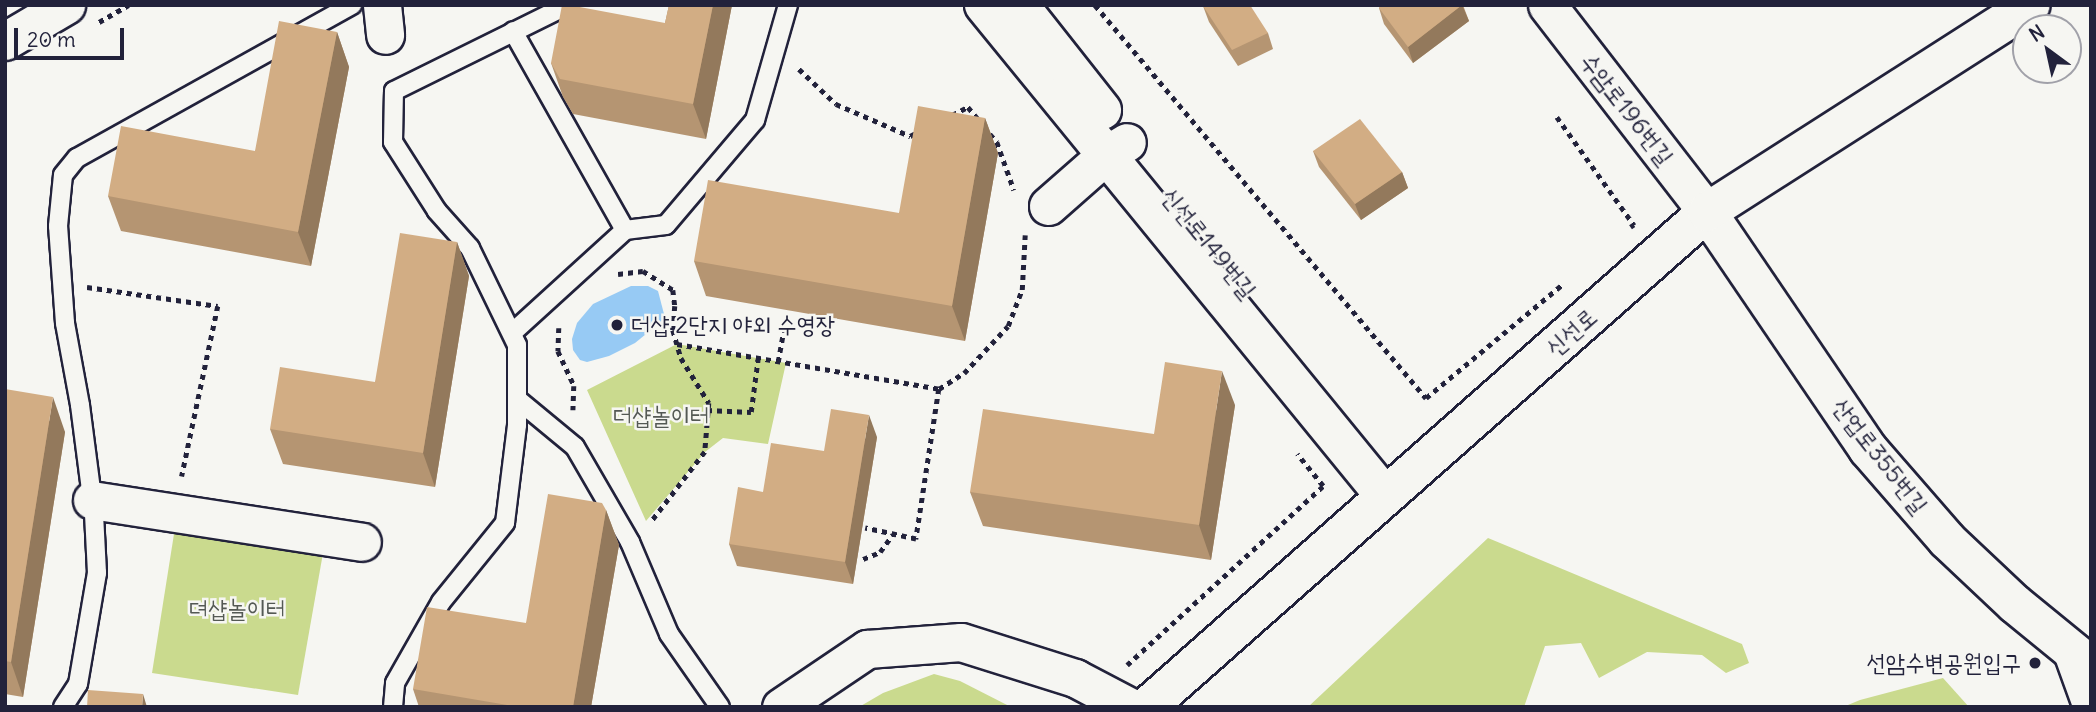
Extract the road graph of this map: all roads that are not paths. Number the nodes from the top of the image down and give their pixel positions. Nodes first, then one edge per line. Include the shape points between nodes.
1 (66, 5) edge
2 (352, 5) edge
3 (568, 5) edge
4 (788, 5) edge
5 (984, 5) edge
6 (1018, 5) edge
7 (1547, 5) edge
8 (2031, 5) edge
9 (513, 31) junction
10 (5, 41) edge
11 (1117, 148) junction
12 (1030, 207) road end
13 (1707, 212) junction
14 (625, 230) junction
15 (512, 333) junction
16 (517, 399) junction
17 (1392, 488) junction
18 (92, 500) junction
19 (362, 541) dead end
20 (2082, 659) edge
21 (2091, 702) edge
22 (63, 707) edge
23 (393, 707) edge
24 (720, 707) edge
25 (781, 707) edge
26 (1130, 707) edge
27 (1147, 707) edge

1 - 10 street
2 - 18 lane via 77,158 64,174 58,226 65,323
3 - 9 lane
4 - 14 lane via 755,120 666,225
5 - 11 street
6 - 11 street, 신선로149번길
7 - 13 street, 수암로196번길
8 - 13 street, 신선로
9 - 14 lane
9 - 15 lane via 394,91 393,142 437,211 470,248
11 - 12 street
11 - 17 street, 신선로149번길
13 - 17 street, 신선로
13 - 20 street, 산업로355번길 via 1868,449 1947,540
14 - 15 lane
15 - 16 lane via 517,345
16 - 23 lane via 505,523 441,602 395,683
16 - 24 lane via 575,447 630,542 669,634
17 - 27 street, 신선로
18 - 19 street
18 - 22 lane via 97,573 78,684
20 - 21 street
25 - 26 street via 867,649 961,642 1075,678

